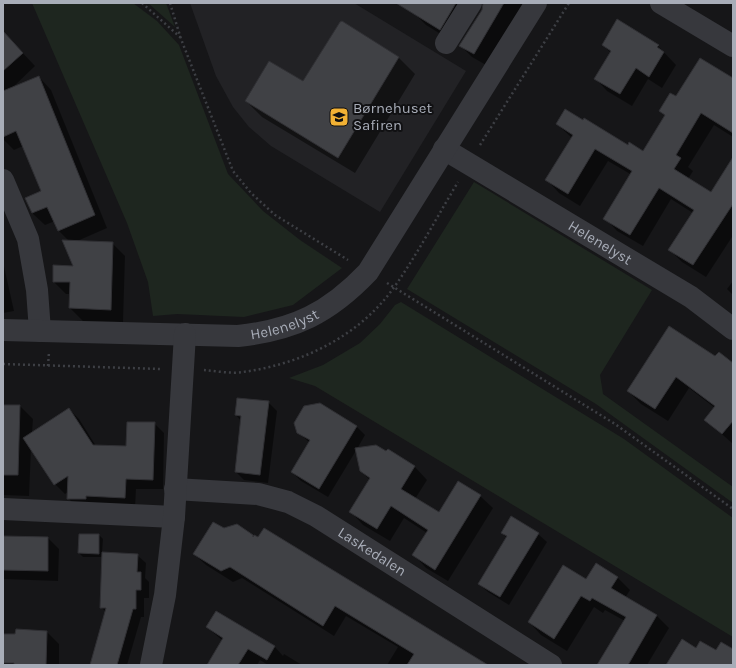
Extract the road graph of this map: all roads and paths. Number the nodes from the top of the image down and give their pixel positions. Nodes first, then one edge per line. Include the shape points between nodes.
1 (142, 3) edge
2 (170, 3) edge
3 (471, 3) edge
4 (536, 3) edge
5 (569, 3) edge
6 (661, 3) edge
7 (182, 39) junction
8 (446, 43) dead end
9 (733, 46) edge
10 (444, 149) junction
11 (469, 164) junction
12 (3, 180) edge
13 (368, 272) junction
14 (394, 287) junction
15 (733, 328) edge
16 (3, 330) edge
17 (40, 331) junction
18 (184, 334) junction
19 (3, 364) edge
20 (182, 369) junction
21 (175, 489) junction
22 (3, 508) edge
23 (733, 509) edge
24 (174, 517) junction
25 (151, 665) edge
26 (551, 665) edge

1 - 7 path
2 - 7 path
3 - 8 street
4 - 10 street, Helenelyst
5 - 11 path
6 - 9 street
7 - 13 path via 233,171 251,193 275,215
10 - 11 street, Helenelyst
10 - 13 street, Helenelyst
11 - 14 path
11 - 15 street, Helenelyst via 691,297
12 - 17 street via 28,239 37,290
13 - 14 path
13 - 18 street, Helenelyst via 339,300 292,326 238,336
14 - 20 path via 357,327 329,345 295,361 242,372
14 - 23 path via 615,424
16 - 17 street, Helenelyst
17 - 18 street, Helenelyst
18 - 20 street
19 - 20 path
20 - 21 street
21 - 24 street
21 - 26 street, Laskedalen via 258,494 288,502 316,516
22 - 24 street
24 - 25 street via 165,595

